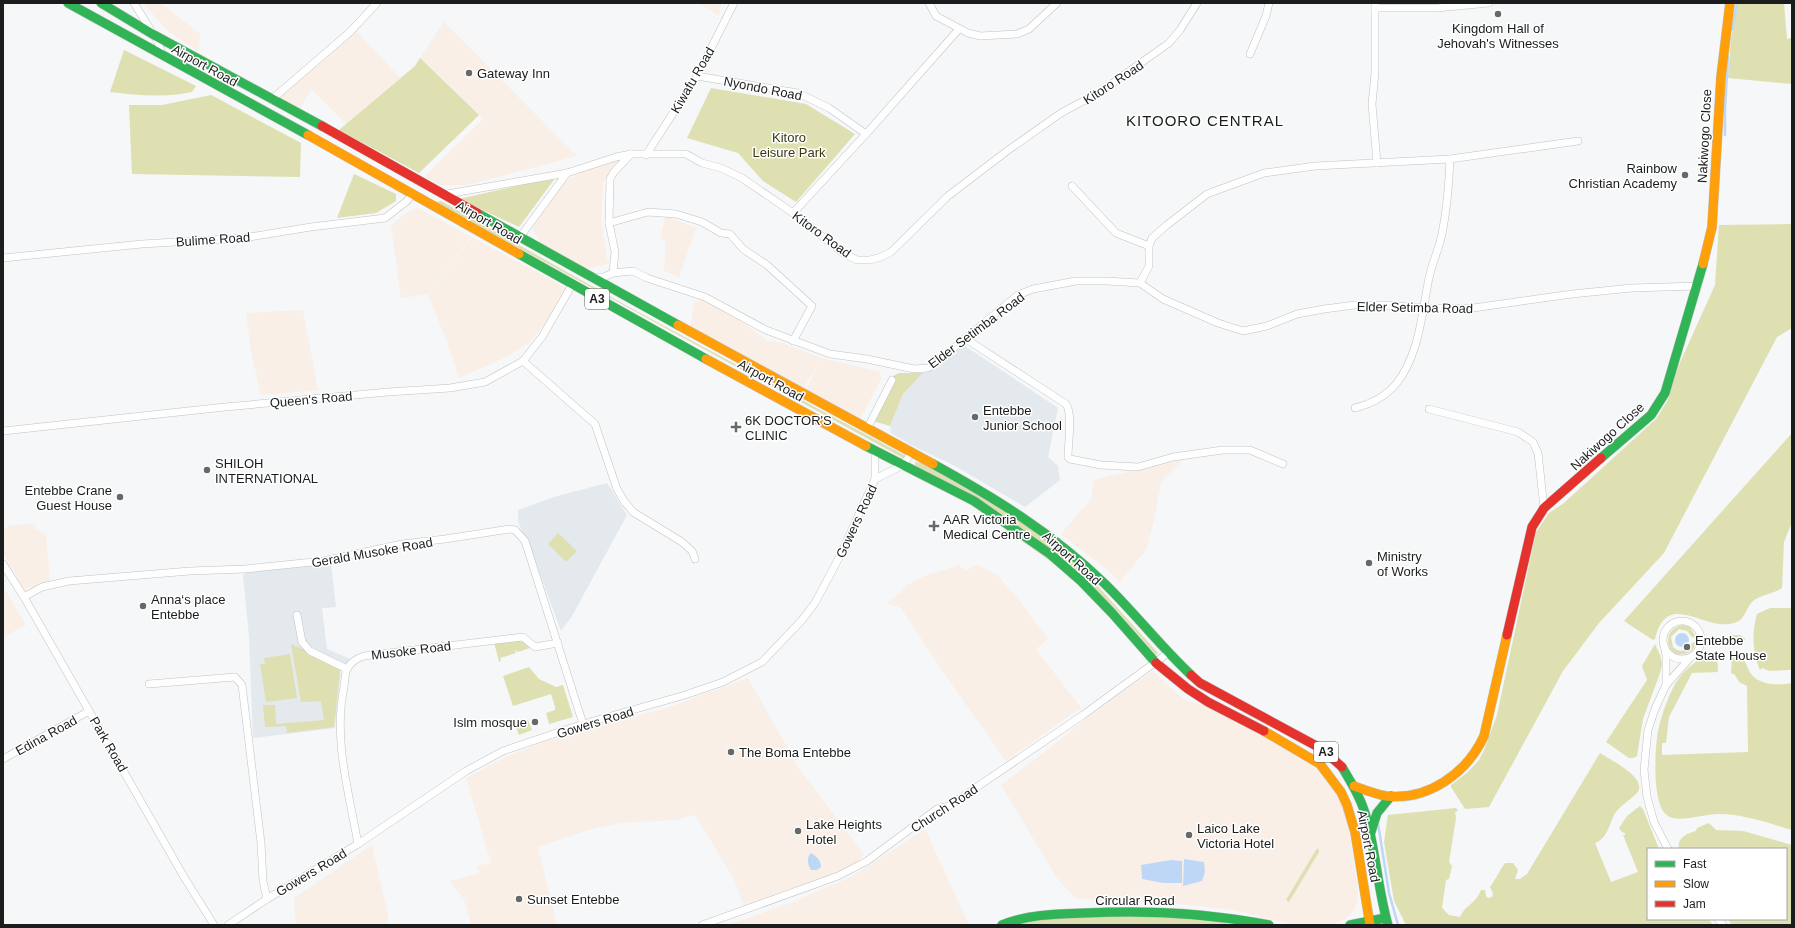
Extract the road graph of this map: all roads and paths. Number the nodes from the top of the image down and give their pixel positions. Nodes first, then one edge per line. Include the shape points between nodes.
1 (68, 3) edge
2 (101, 3) edge
3 (134, 3) edge
4 (377, 3) edge
5 (734, 3) edge
6 (929, 3) edge
7 (1057, 3) edge
8 (1188, 3) edge
9 (1269, 3) edge
10 (1489, 3) edge
11 (1730, 3) edge
12 (1196, 4) edge
13 (1375, 6) edge
14 (959, 29) junction
15 (154, 35) junction
16 (1250, 54) dead end
17 (162, 56) junction
18 (697, 76) junction
19 (271, 100) junction
20 (866, 134) junction
21 (1578, 141) dead end
22 (365, 150) junction
23 (631, 154) junction
24 (646, 155) junction
25 (1450, 159) junction
26 (357, 163) junction
27 (1377, 163) junction
28 (567, 173) junction
29 (1072, 186) dead end
30 (413, 193) junction
31 (445, 195) junction
32 (793, 213) junction
33 (609, 223) junction
34 (520, 237) junction
35 (1149, 246) junction
36 (3, 258) edge
37 (613, 273) junction
38 (592, 277) junction
39 (1140, 283) junction
40 (572, 285) junction
41 (1698, 286) junction
42 (1425, 308) junction
43 (966, 339) junction
44 (793, 341) junction
45 (523, 361) junction
46 (892, 380) dead end
47 (1355, 408) dead end
48 (1429, 409) dead end
49 (866, 429) junction
50 (3, 431) edge
51 (875, 451) junction
52 (912, 452) junction
53 (1283, 464) dead end
54 (903, 465) junction
55 (875, 479) junction
56 (1544, 508) junction
57 (695, 559) dead end
58 (3, 564) edge
59 (24, 597) junction
60 (297, 615) dead end
61 (558, 643) junction
62 (1665, 648) junction
63 (1168, 653) junction
64 (1690, 658) junction
65 (1156, 663) junction
66 (347, 669) junction
67 (149, 684) dead end
68 (1666, 685) junction
69 (89, 711) junction
70 (583, 724) junction
71 (1328, 753) junction
72 (3, 759) edge
73 (1320, 764) junction
74 (1354, 786) junction
75 (1391, 796) junction
76 (1370, 837) junction
77 (358, 844) junction
78 (1667, 848) edge
79 (267, 899) junction
80 (1387, 922) edge
81 (1370, 923) edge
82 (214, 925) edge
83 (228, 925) edge
84 (702, 925) edge
85 (1002, 925) edge
86 (1269, 925) edge
87 (1350, 925) edge

1 - 17 main road, Airport Road / A3
2 - 15 main road, Airport Road / A3
3 - 15 street
4 - 19 street via 350,32
5 - 18 street, Kiwafu Road
6 - 14 street via 936,16
7 - 14 street via 1029,29 1017,34 980,36
8 - 12 street
9 - 16 street
10 - 13 street via 1437,8
11 - 41 main road, Nakiwogo Close via 1721,77 1712,227
12 - 32 street, Kitoro Road via 1169,43 1100,92 1061,113 1007,151 948,196 891,252 881,257 857,260 843,253
13 - 27 street via 1375,73 1372,104
14 - 20 street
15 - 17 street
15 - 19 main road, Airport Road / A3
17 - 26 main road, Airport Road / A3
18 - 20 street, Nyondo Road via 798,93 829,108
18 - 24 street, Kiwafu Road
19 - 22 main road, Airport Road / A3
20 - 32 street
21 - 25 street
22 - 26 main road
22 - 31 main road, Airport Road / A3
23 - 24 street, Kitoro Road
23 - 28 street, Kitoro Road
23 - 33 street via 610,179
24 - 32 street, Kitoro Road via 686,154 742,178
25 - 27 street
25 - 42 street via 1442,235 1429,277
26 - 30 main road, Airport Road / A3
27 - 35 street via 1282,170 1264,173 1221,188 1207,194 1184,211 1152,238
28 - 31 street, Kitoro Road
28 - 34 street
29 - 35 street via 1116,233
30 - 36 street, Bulime Road via 385,218 243,238 142,244
30 - 40 main road, Airport Road / A3
31 - 34 main road, Airport Road / A3
33 - 37 street via 615,252
33 - 44 street via 648,212 676,214 730,234 812,306
34 - 38 main road, Airport Road / A3
35 - 39 street via 1149,266
37 - 38 street, Elder Setimba Road via 604,277
37 - 44 street, Elder Setimba Road via 633,271 690,291
38 - 49 main road, Airport Road / A3
39 - 42 street, Elder Setimba Road via 1162,299 1232,328 1243,330 1267,326 1297,314 1355,305
39 - 43 street, Elder Setimba Road via 1076,281 1033,289 1018,295
40 - 45 street, Queen's Road via 542,337
40 - 51 main road, Airport Road / A3
41 - 42 street, Elder Setimba Road via 1632,288 1536,298 1474,308
41 - 56 main road, Nakiwogo Close via 1665,393 1651,415
42 - 47 street via 1406,370 1395,385 1379,399
43 - 44 street, Elder Setimba Road via 928,368 914,369 830,354
43 - 53 street via 1069,407 1070,459 1101,465 1138,467 1174,457 1223,450 1250,450
45 - 50 street, Queen's Road via 485,382 450,388 224,407
45 - 57 street via 595,424 617,490 633,512 682,542 692,551
46 - 49 street
48 - 56 street via 1518,432 1533,442 1538,453
49 - 52 main road, Airport Road / A3
51 - 54 main road, Airport Road / A3
51 - 55 street, Gowers Road
52 - 54 street
52 - 63 main road, Airport Road / A3 via 1027,520 1063,547 1104,583
54 - 55 street
54 - 65 main road, Airport Road / A3 via 974,501 1050,554 1112,613
55 - 70 street, Gowers Road via 841,554 815,602 802,620 762,662 723,682
56 - 75 main road, Nakiwogo Close via 1532,527 1484,736 1475,754 1460,770 1442,783 1402,796
58 - 59 street, Park Road
59 - 61 street, Gerald Musoke Road via 42,587 70,581 323,561 402,544 510,529 515,530 525,541
59 - 69 street, Park Road
60 - 66 street via 302,642 310,651
61 - 66 street, Musoke Road via 535,647 523,637 505,638 364,656 356,658
61 - 70 street, Gerald Musoke Road
62 - 64 street via 1676,658
62 - 64 street via 1663,638 1666,629 1674,622 1689,622 1699,630 1702,640 1699,650
62 - 68 street
63 - 65 street, Church Road
63 - 71 main road, Airport Road / A3 via 1200,683
64 - 68 street
65 - 73 main road, Airport Road / A3 via 1208,702 1252,724
65 - 84 street, Church Road via 949,806 937,809 857,866 838,876
66 - 77 street via 339,726
67 - 79 street via 235,677 242,685
68 - 78 street via 1648,730 1644,770 1654,822
69 - 72 street, Edina Road
69 - 82 street, Park Road
70 - 77 street, Gowers Road via 510,749 477,765
71 - 73 main road
71 - 74 main road, Airport Road / A3 via 1341,766
73 - 81 main road, Airport Road / A3 via 1341,792 1347,805 1355,832
74 - 75 main road
74 - 76 main road, Airport Road / A3 via 1367,819
75 - 76 main road via 1377,813
76 - 80 main road, Airport Road / A3
77 - 79 street, Gowers Road
79 - 83 street, Gowers Road
80 - 81 main road
81 - 87 main road
85 - 86 main road, Circular Road via 1050,915 1152,910 1201,914

